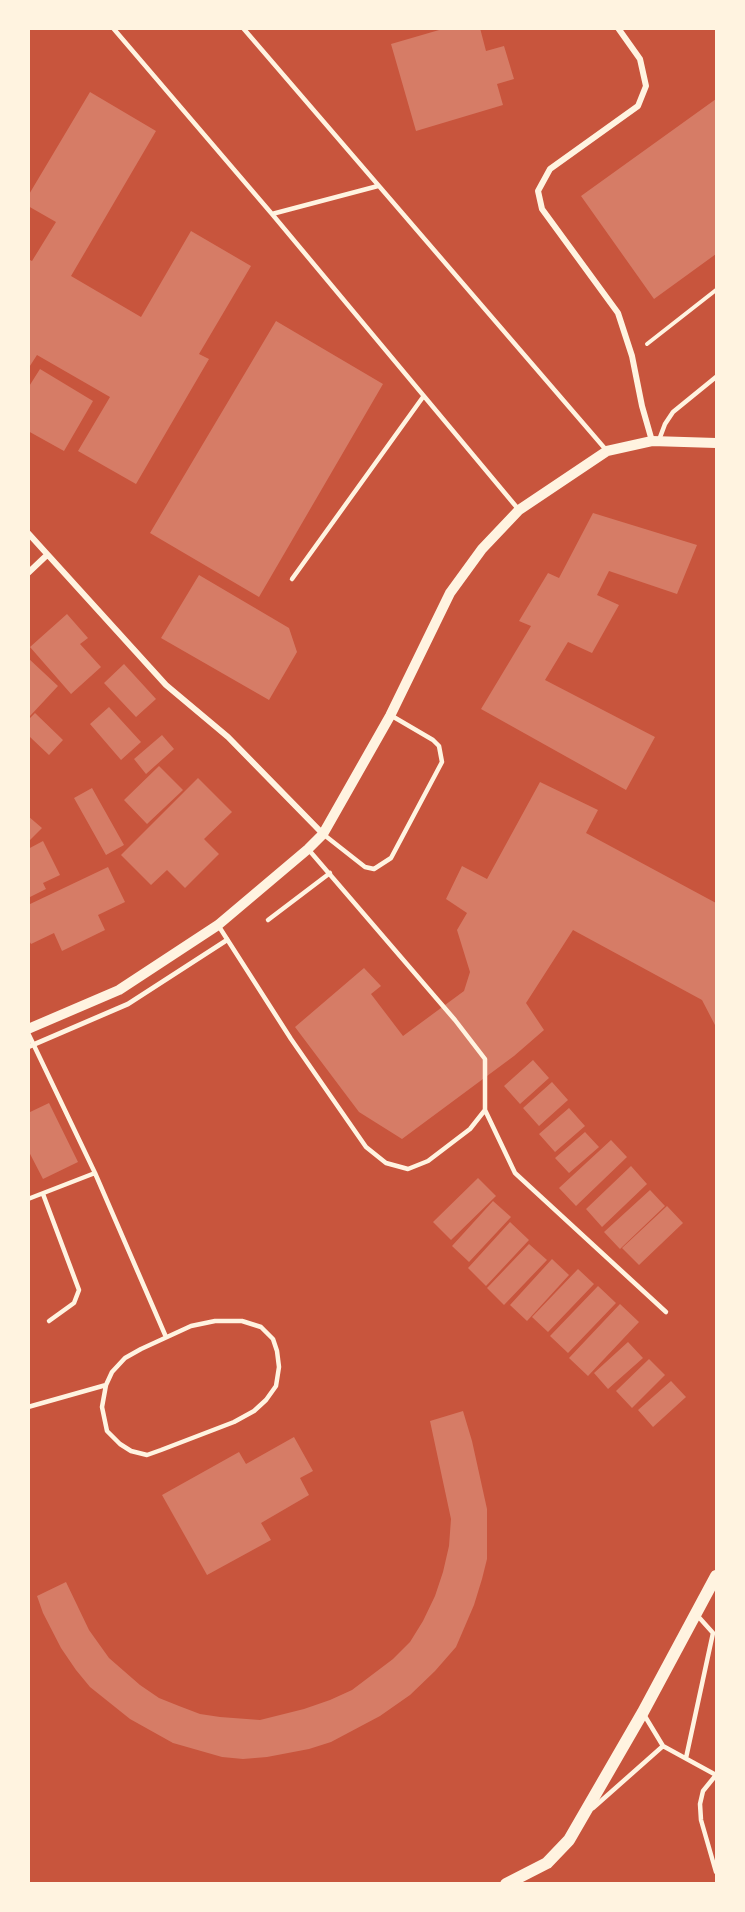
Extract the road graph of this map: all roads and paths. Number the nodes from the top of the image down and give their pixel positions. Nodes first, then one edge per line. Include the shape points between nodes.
1 (113, 28) edge
2 (243, 28) edge
3 (618, 28) edge
4 (378, 186) junction
5 (272, 214) junction
6 (717, 290) edge
7 (632, 356) junction
8 (717, 378) edge
9 (423, 397) junction
10 (656, 440) junction
11 (717, 443) edge
12 (608, 451) junction
13 (519, 510) junction
14 (28, 533) edge
15 (47, 555) junction
16 (28, 573) edge
17 (292, 579) dead end
18 (390, 716) junction
19 (322, 834) junction
20 (308, 849) junction
21 (330, 873) junction
22 (268, 920) dead end
23 (218, 925) junction
24 (227, 940) junction
25 (28, 1031) edge
26 (32, 1047) edge
27 (485, 1110) junction
28 (95, 1173) junction
29 (43, 1194) junction
30 (28, 1199) edge
31 (666, 1312) dead end
32 (49, 1321) dead end
33 (166, 1337) junction
34 (106, 1385) junction
35 (28, 1407) edge
36 (717, 1576) edge
37 (696, 1614) junction
38 (643, 1712) junction
39 (663, 1746) junction
40 (686, 1758) junction
41 (717, 1775) edge
42 (583, 1817) junction
43 (717, 1872) edge
44 (506, 1884) edge

1 - 5 lane
2 - 4 lane
3 - 7 street via 640,59 646,86 638,106 550,169 538,191 542,209 618,313
4 - 5 lane
4 - 12 lane
5 - 9 lane
6 - 7 path
7 - 10 street via 642,406
8 - 10 lane via 673,412
9 - 13 lane
9 - 17 lane
10 - 11 street
10 - 12 street
12 - 13 street
13 - 18 street via 482,549 450,593
14 - 15 street
15 - 16 street
15 - 19 street via 166,685 228,737
18 - 19 street
18 - 19 lane via 433,740 439,746 442,762 391,858 374,869 364,867
19 - 20 street
20 - 21 lane
20 - 23 street
21 - 22 lane
21 - 27 lane via 484,1059
23 - 24 lane
23 - 25 street via 119,990
24 - 26 street via 128,1004
24 - 27 lane via 366,1147 386,1163 408,1169 428,1161 470,1129
25 - 26 lane
26 - 28 lane
27 - 31 lane via 515,1173
28 - 29 lane
28 - 33 lane
29 - 30 lane
29 - 32 lane via 79,1290 75,1303
33 - 34 lane via 125,1358
33 - 34 lane via 215,1321 242,1321 261,1327 273,1339 277,1351 276,1386 254,1411 234,1422 147,1455 131,1451 107,1431 102,1407
34 - 35 lane
36 - 37 main road
37 - 38 main road
37 - 40 lane via 712,1633
38 - 39 lane
38 - 42 main road
39 - 40 lane
39 - 42 lane
40 - 41 lane
41 - 43 lane via 703,1791 700,1804
42 - 44 main road via 569,1840 546,1863

